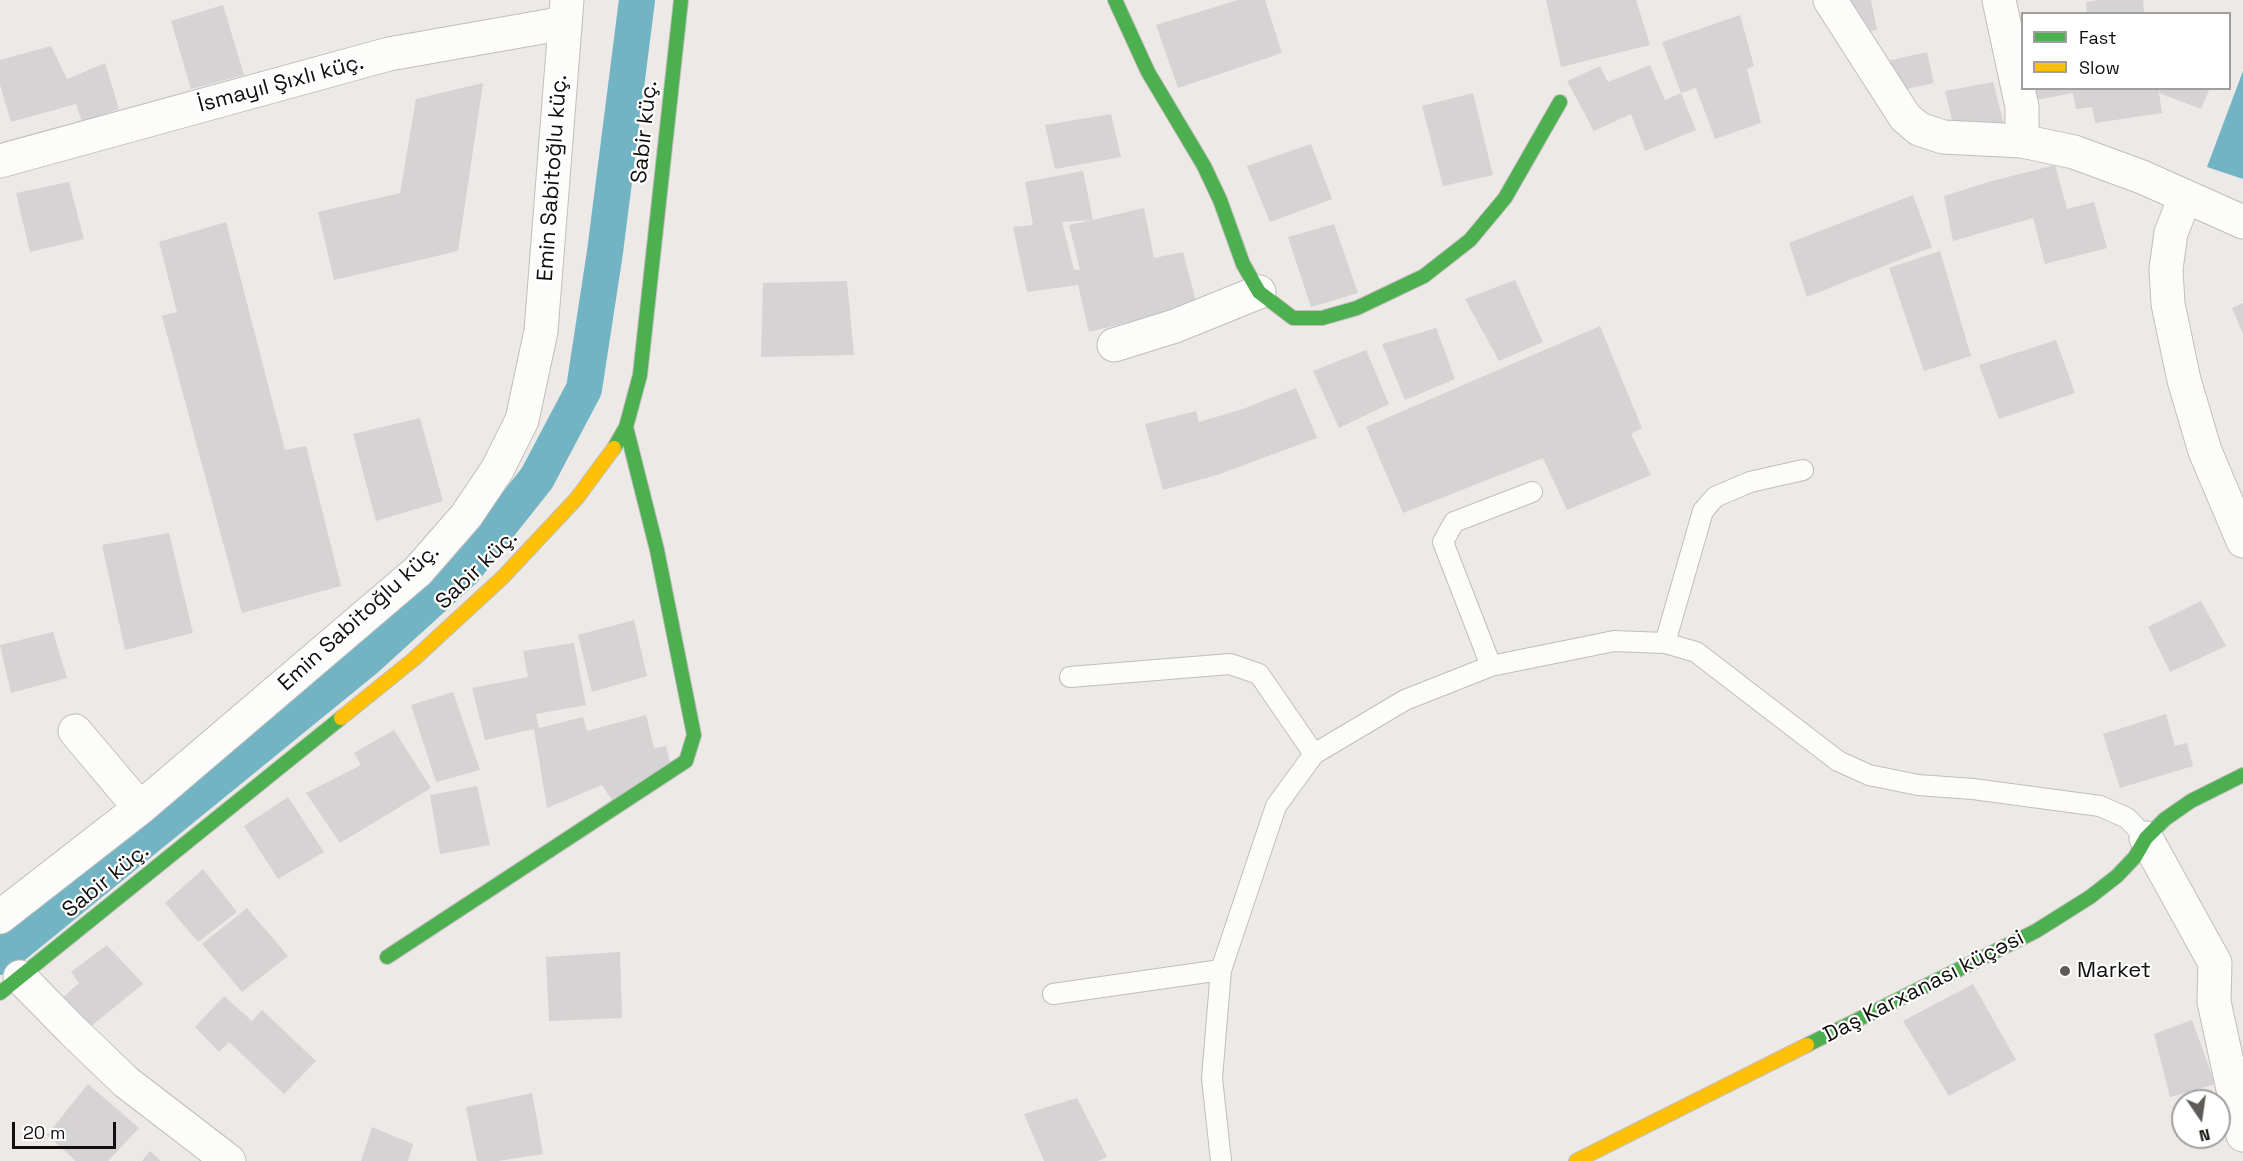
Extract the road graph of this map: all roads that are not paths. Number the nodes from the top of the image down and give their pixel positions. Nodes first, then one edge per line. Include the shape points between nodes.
1 (681, 0) edge
2 (1115, 0) edge
3 (1830, 0) edge
4 (1999, 0) edge
5 (566, 11) edge
6 (1560, 102) dead end
7 (2022, 141) junction
8 (0, 161) edge
9 (2185, 197) junction
10 (2243, 222) edge
11 (1259, 292) junction
12 (1114, 345) dead end
13 (626, 427) junction
14 (1803, 470) dead end
15 (1532, 492) dead end
16 (2243, 541) edge
17 (1665, 643) junction
18 (1491, 666) junction
19 (1071, 677) dead end
20 (75, 731) dead end
21 (1314, 754) junction
22 (2243, 775) edge
23 (140, 808) junction
24 (2146, 838) junction
25 (0, 917) edge
26 (387, 957) dead end
27 (2229, 964) edge
28 (1221, 969) junction
29 (10, 985) edge
30 (1053, 994) dead end
31 (2243, 1135) edge
32 (229, 1161) edge
33 (1221, 1161) edge
34 (1576, 1161) edge

1 - 13 street, Sabir küç. via 640,375
2 - 11 street via 1148,72 1208,175 1243,264
3 - 7 street via 1905,117 1919,129 1943,137
4 - 7 street via 2022,107
5 - 8 street, İsmayıl Şıxlı küç. via 389,54
5 - 23 street, Emin Sabitoğlu küç. via 541,331 522,420 497,470 466,516 418,571
6 - 11 street via 1505,198 1470,240 1424,276 1357,308 1322,318 1293,318
7 - 9 street via 2074,152
9 - 10 street
9 - 16 street via 2171,233 2166,268 2168,304 2184,380 2205,451
11 - 12 street via 1175,326
13 - 26 street via 657,550 694,735 686,761
13 - 29 street, Sabir küç. via 577,498 503,577 414,659
14 - 17 lane via 1750,482 1714,497 1703,510
15 - 18 lane via 1454,522 1443,542
17 - 18 lane via 1614,641
17 - 24 lane via 1696,652 1838,761 1869,775 1918,785 2100,806 2127,818
18 - 21 lane via 1405,700
19 - 21 lane via 1230,664 1259,674
20 - 23 street
21 - 28 lane via 1276,806
22 - 24 street, Daş Karxanası küçəsi via 2191,801
23 - 25 street, Emin Sabitoğlu küç.
24 - 27 street
24 - 34 street, Daş Karxanası küçəsi via 2117,876 2036,931
27 - 31 street via 2214,1002
28 - 30 lane
28 - 33 lane via 1212,1078
29 - 32 street via 73,1031 126,1082

